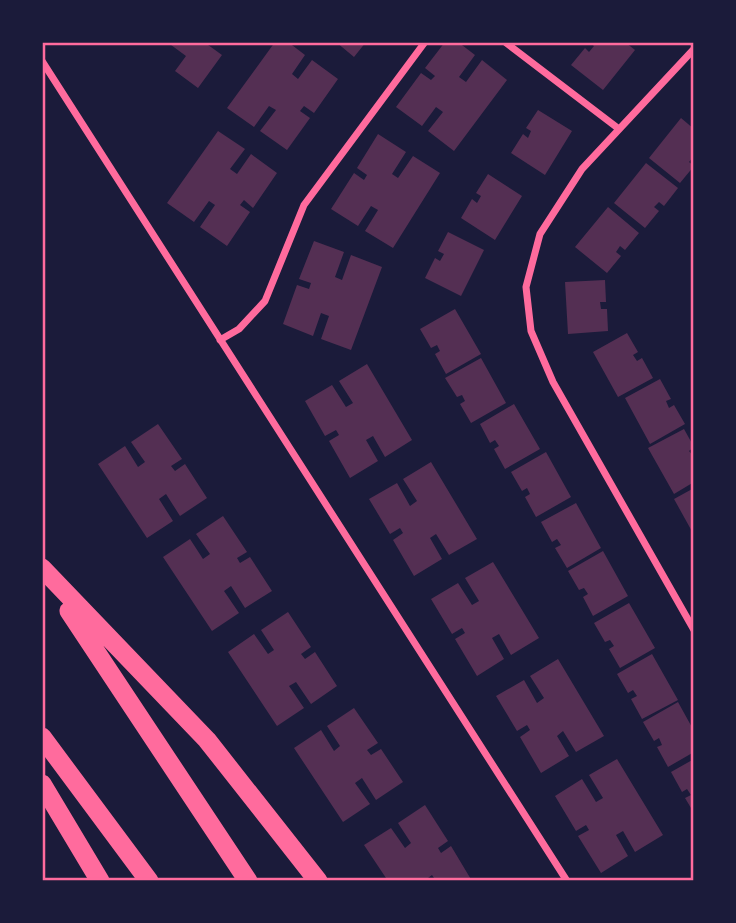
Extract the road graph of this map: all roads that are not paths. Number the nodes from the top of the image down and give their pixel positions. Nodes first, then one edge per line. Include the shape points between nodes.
1 (425, 42) edge
2 (505, 42) edge
3 (694, 49) edge
4 (42, 61) edge
5 (619, 129) junction
6 (220, 341) junction
7 (42, 571) edge
8 (694, 630) edge
9 (42, 737) edge
10 (42, 784) edge
11 (100, 881) edge
12 (149, 881) edge
13 (248, 881) edge
14 (318, 881) edge
15 (567, 881) edge

1 - 6 street via 304,205 265,301 239,329
2 - 5 street
3 - 5 street
4 - 6 street
5 - 8 street via 582,169 540,234 526,287 531,331 553,382
6 - 15 street
7 - 13 highway
7 - 14 highway via 206,740
9 - 12 highway
10 - 11 highway

